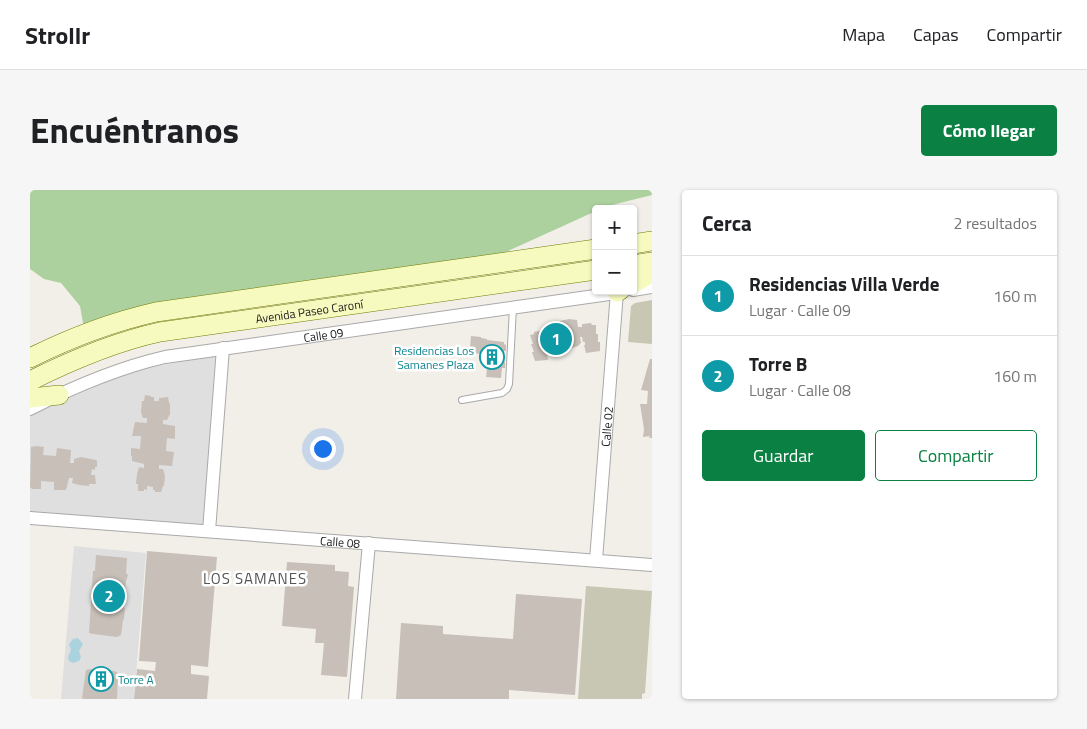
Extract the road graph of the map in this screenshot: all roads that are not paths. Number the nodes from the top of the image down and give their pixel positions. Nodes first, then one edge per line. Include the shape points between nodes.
1 (652, 241) edge
2 (637, 243) edge
3 (592, 250) edge
4 (652, 262) edge
5 (637, 264) edge
6 (592, 271) edge
7 (652, 273) edge
8 (637, 281) edge
9 (652, 288) edge
10 (637, 290) edge
11 (596, 295) edge
12 (624, 295) edge
13 (513, 307) junction
14 (224, 348) junction
15 (30, 358) edge
16 (30, 381) edge
17 (59, 395) junction
18 (30, 398) edge
19 (462, 400) dead end
20 (30, 409) edge
21 (30, 518) edge
22 (209, 531) junction
23 (369, 543) junction
24 (596, 560) junction
25 (652, 565) edge
26 (355, 699) edge

1 - 2 street
3 - 15 street, Avenida Paseo Caroní via 156,312 108,325
4 - 5 street
6 - 16 street, Avenida Paseo Caroní via 160,332 98,350
7 - 8 street
9 - 10 street, Calle 09
11 - 13 street, Calle 09
12 - 24 street, Calle 02
13 - 14 street, Calle 09
13 - 19 lane via 507,389 502,393
14 - 17 street, Calle 09 via 131,365
14 - 22 street
17 - 18 street
17 - 20 street, Calle 09
21 - 22 street, Calle 08
22 - 23 street, Calle 08
23 - 24 street, Calle 08
23 - 26 street
24 - 25 street, Calle 08

